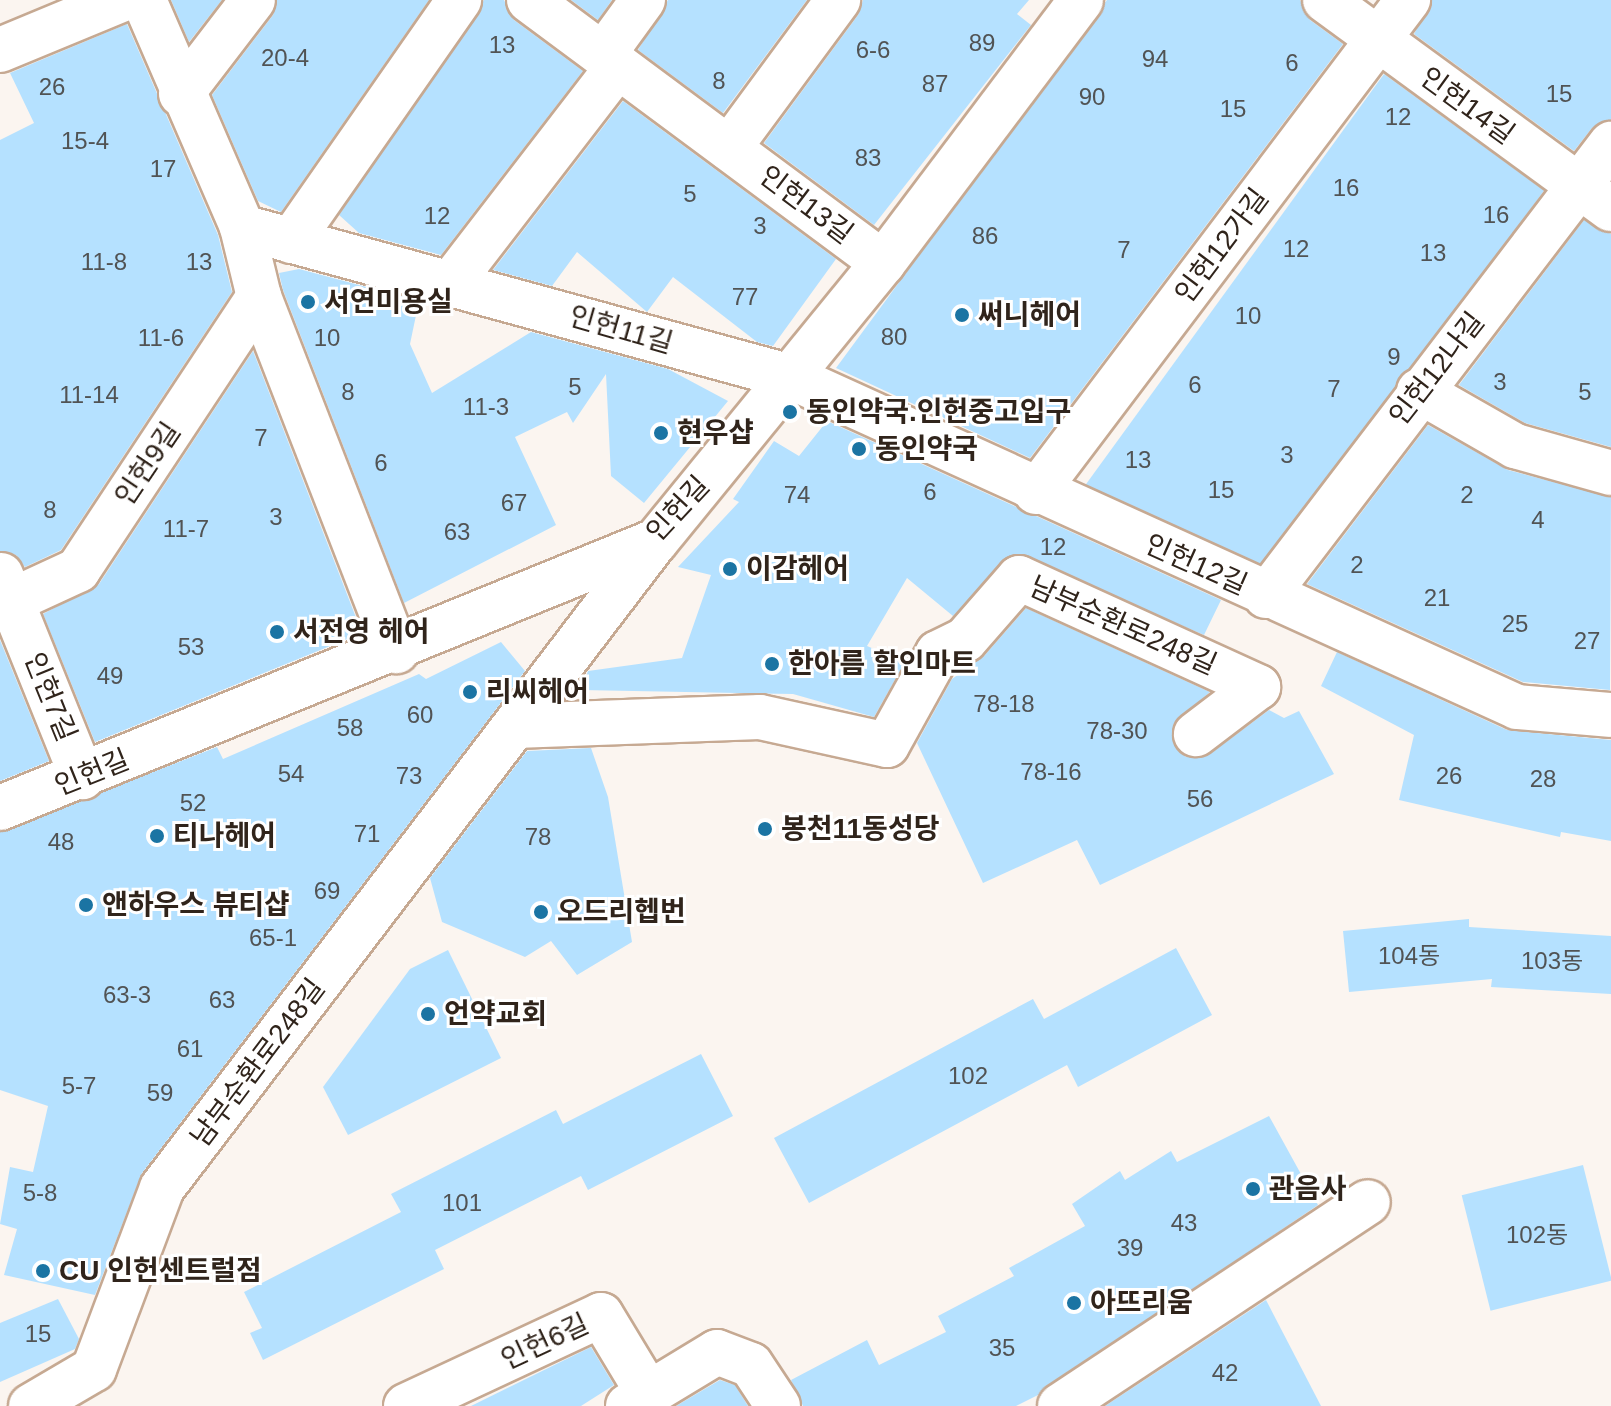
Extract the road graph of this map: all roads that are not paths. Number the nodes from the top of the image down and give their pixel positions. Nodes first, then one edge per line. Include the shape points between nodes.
1 (121, 0) edge
2 (144, 0) edge
3 (253, 0) edge
4 (459, 0) edge
5 (529, 0) edge
6 (643, 0) edge
7 (838, 0) edge
8 (1081, 0) edge
9 (1325, 0) edge
10 (1408, 0) edge
11 (1377, 41) junction
12 (0, 50) edge
13 (610, 61) junction
14 (181, 94) junction
15 (1611, 144) edge
16 (729, 148) junction
17 (1595, 198) edge
18 (242, 227) junction
19 (291, 241) junction
20 (883, 263) junction
21 (451, 283) junction
22 (259, 297) junction
23 (791, 377) junction
24 (1419, 391) junction
25 (1611, 473) edge
26 (1036, 492) junction
27 (656, 541) junction
28 (6, 587) edge
29 (1266, 596) junction
30 (396, 651) junction
31 (1611, 715) edge
32 (515, 726) junction
33 (1196, 734) dead end
34 (82, 777) junction
35 (0, 808) edge
36 (1368, 1202) dead end
37 (638, 1400) edge
38 (31, 1406) edge
39 (406, 1406) edge
40 (778, 1406) edge
41 (1060, 1406) edge

1 - 12 street
2 - 14 street
3 - 14 street
4 - 19 street
5 - 13 street, 인헌13길
6 - 13 street
7 - 16 street, 인헌13길
8 - 20 street, 인헌길
9 - 11 street, 인헌14길
10 - 11 street, 인헌12가길
11 - 17 street, 인헌14길
11 - 26 street, 인헌12가길
13 - 16 street, 인헌13길
13 - 21 street
14 - 18 street
15 - 17 street, 인헌12나길
16 - 20 street, 인헌13길
17 - 24 street, 인헌12나길
18 - 19 street, 인헌11길
18 - 22 street
19 - 21 street, 인헌11길
20 - 23 street, 인헌길
21 - 23 street, 인헌11길
22 - 28 street, 인헌9길 via 78,570
22 - 30 street
23 - 26 street, 인헌12길
23 - 27 street, 인헌길
24 - 25 street via 1515,446
24 - 29 street, 인헌12나길
26 - 29 street, 인헌12길
27 - 30 street, 인헌길
27 - 32 street, 남부순환로248길
28 - 34 street, 인헌7길
29 - 31 street, 인헌12길 via 1517,707
30 - 34 street, 인헌길
32 - 33 street, 남부순환로248길 via 760,717 887,745 938,653 965,640 1019,578 1258,687
32 - 38 street, 남부순환로248길 via 162,1188 94,1369
34 - 35 street, 인헌길
36 - 41 street
37 - 39 street, 인헌6길 via 601,1315
37 - 40 street via 717,1352 751,1365

